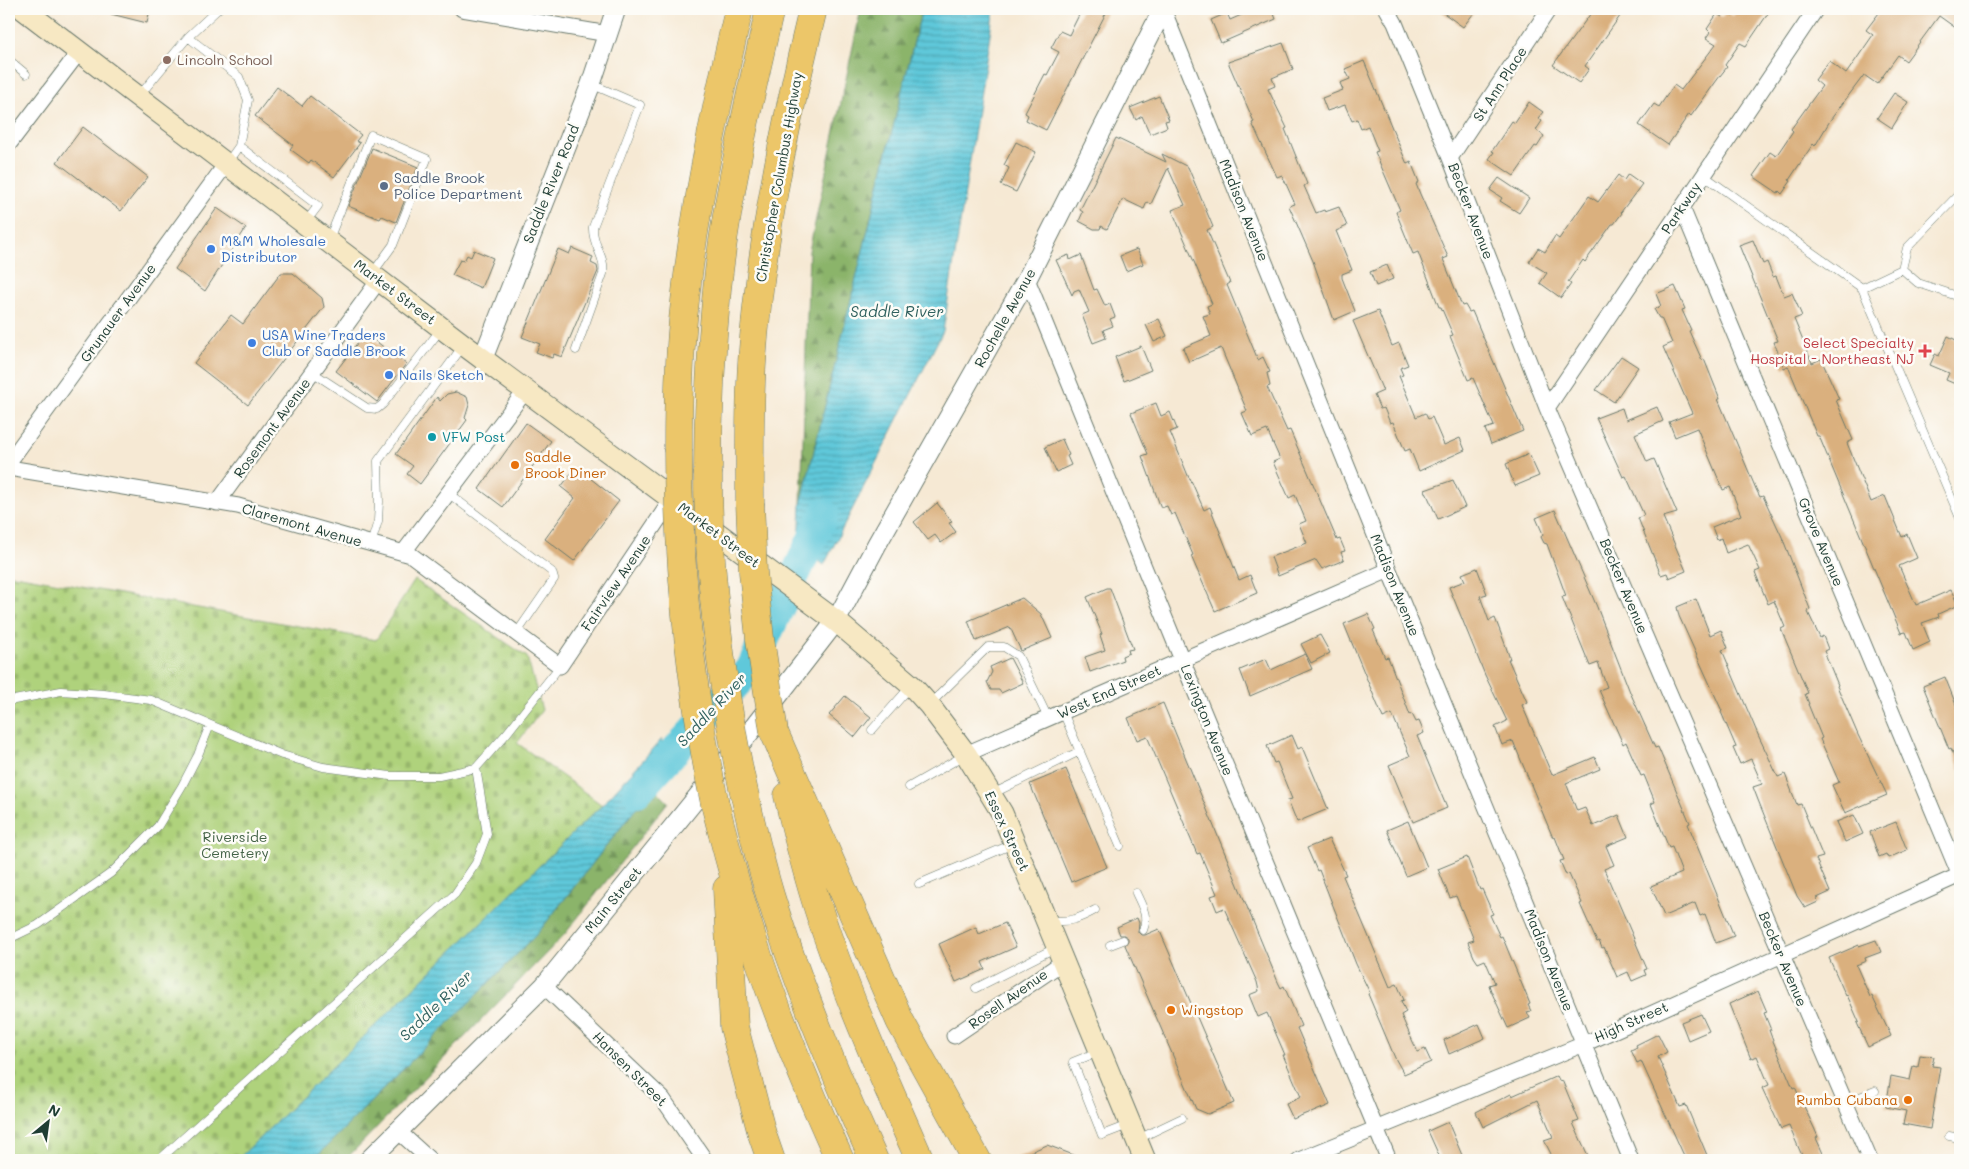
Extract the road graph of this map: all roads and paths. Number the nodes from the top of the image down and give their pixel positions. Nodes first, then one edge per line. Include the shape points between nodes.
1 (23, 9) edge
2 (218, 9) edge
3 (462, 9) edge
4 (616, 9) edge
5 (739, 9) edge
6 (770, 9) edge
7 (812, 9) edge
8 (1163, 9) edge
9 (1386, 9) edge
10 (1550, 9) edge
11 (1816, 9) edge
12 (608, 34) junction
13 (188, 36) junction
14 (79, 52) junction
15 (9, 60) edge
16 (26, 74) dead end
17 (591, 84) junction
18 (139, 97) junction
19 (9, 144) edge
20 (239, 146) junction
21 (1450, 158) junction
22 (226, 164) junction
23 (1703, 175) junction
24 (1960, 193) edge
25 (1682, 208) junction
26 (304, 223) junction
27 (328, 241) junction
28 (1902, 269) junction
29 (376, 277) junction
30 (1027, 279) junction
31 (1862, 288) junction
32 (1960, 297) edge
33 (442, 328) junction
34 (464, 345) junction
35 (576, 350) dead end
36 (483, 358) junction
37 (312, 372) junction
38 (526, 390) junction
39 (1547, 408) junction
40 (9, 462) edge
41 (9, 468) edge
42 (448, 493) junction
43 (672, 499) junction
44 (217, 503) junction
45 (1960, 518) edge
46 (371, 544) junction
47 (403, 553) junction
48 (1389, 570) junction
49 (769, 572) joint
50 (836, 621) junction
51 (516, 634) junction
52 (1182, 660) junction
53 (560, 666) junction
54 (911, 685) junction
55 (9, 701) edge
56 (929, 705) junction
57 (1063, 712) junction
58 (1048, 718) junction
59 (210, 725) junction
60 (872, 730) dead end
61 (774, 732) junction
62 (1080, 752) junction
63 (966, 754) junction
64 (476, 768) junction
65 (909, 787) dead end
66 (992, 794) junction
67 (724, 840) junction
68 (1015, 843) junction
69 (1120, 846) dead end
70 (1960, 876) edge
71 (919, 884) dead end
72 (1136, 893) dead end
73 (1095, 910) dead end
74 (1045, 918) junction
75 (1142, 930) dead end
76 (9, 939) edge
77 (1123, 940) dead end
78 (1110, 945) dead end
79 (1060, 954) junction
80 (1781, 954) junction
81 (544, 986) junction
82 (976, 988) dead end
83 (954, 1036) dead end
84 (1584, 1044) junction
85 (1100, 1052) junction
86 (1875, 1091) dead end
87 (1845, 1104) junction
88 (1182, 1118) dead end
89 (1376, 1129) junction
90 (398, 1131) junction
91 (1949, 1136) dead end
92 (1960, 1138) edge
93 (1137, 1148) edge
94 (158, 1160) edge
95 (369, 1160) edge
96 (430, 1160) edge
97 (705, 1160) edge
98 (771, 1160) edge
99 (840, 1160) edge
100 (874, 1160) edge
101 (920, 1160) edge
102 (977, 1160) edge
103 (1299, 1160) edge
104 (1389, 1160) edge
105 (1631, 1160) edge
106 (1870, 1160) edge

1 - 14 main road, Market Street
2 - 13 lane
3 - 12 street
4 - 12 street, Saddle River Road
5 - 67 highway, bridge via 715,112 695,221 678,400 684,609 696,707
6 - 100 highway, bridge via 741,140 717,288 709,397 708,472 713,599 728,711 756,846 788,951 831,1063
7 - 61 highway, Christopher Columbus Highway, bridge via 775,184 761,274 749,422 750,503 760,639
8 - 30 street, Rochelle Avenue
8 - 48 street, Madison Avenue
9 - 21 street, Becker Avenue via 1395,23
10 - 21 street, St Ann Place
11 - 23 street, Parkway
12 - 17 street, Saddle River Road
13 - 18 lane
13 - 20 lane via 240,77 248,100
14 - 18 main road, Market Street
14 - 19 street
15 - 16 lane
17 - 35 lane via 640,105 593,227 594,242 605,263
17 - 36 street, Saddle River Road
18 - 22 main road, Market Street
20 - 22 lane
20 - 26 lane via 318,206
21 - 39 street, Becker Avenue
22 - 26 main road, Market Street
22 - 40 street, Grunauer Avenue
23 - 25 street, Parkway
23 - 31 lane
24 - 28 lane via 1907,248
25 - 39 street, Parkway
25 - 70 street, Grove Avenue
26 - 27 main road, Market Street
27 - 29 main road, Market Street
27 - 29 lane via 371,135 427,159 393,245
28 - 31 lane
28 - 32 lane via 1918,284
29 - 33 main road, Market Street
29 - 37 street, Rosemont Avenue
30 - 50 street, Rochelle Avenue
30 - 52 street, Lexington Avenue
31 - 45 lane
33 - 34 main road, Market Street
33 - 37 lane via 377,408 368,408
34 - 36 main road, Market Street
34 - 46 lane via 378,461 378,521
36 - 38 main road, Market Street
37 - 44 street, Rosemont Avenue
38 - 42 street
38 - 43 main road, Market Street
39 - 80 street, Becker Avenue
41 - 44 street, Claremont Avenue
42 - 47 street
42 - 51 lane via 552,572 554,579
43 - 49 main road, Market Street
43 - 53 street, Fairview Avenue
44 - 46 street, Claremont Avenue via 238,506
46 - 47 street, Claremont Avenue
47 - 51 street, Claremont Avenue via 411,555
48 - 52 street, West End Street
48 - 84 street, Madison Avenue
49 - 50 main road, Essex Street
50 - 54 main road, Essex Street
50 - 81 street, Main Street
51 - 53 street, Claremont Avenue
52 - 57 street, West End Street
52 - 89 street, Lexington Avenue
53 - 64 lane
54 - 56 main road, Essex Street
54 - 60 lane
55 - 59 lane via 61,691 104,694 151,700
56 - 58 lane via 988,647 1004,647 1018,656
56 - 63 main road, Essex Street
57 - 58 street, West End Street
57 - 62 lane
58 - 63 street, West End Street
59 - 64 lane via 282,755 323,767 390,776 439,776
59 - 76 lane via 186,778 158,826 111,873 38,925
61 - 101 highway, Christopher Columbus Highway via 798,835 827,934 858,1018
61 - 102 highway via 900,1021
62 - 66 lane
62 - 69 lane
63 - 65 lane
63 - 66 main road, Essex Street
64 - 94 lane via 487,834 476,863 455,894
66 - 68 main road, Essex Street
67 - 98 highway via 734,1027
67 - 99 highway via 740,900 778,1013
68 - 71 lane
68 - 74 main road, Essex Street
70 - 80 street, High Street
72 - 75 lane via 1146,914
73 - 74 lane via 1064,922
74 - 79 main road, Essex Street
77 - 78 lane
79 - 82 lane
79 - 83 street, Rosell Avenue
79 - 85 main road, Essex Street
80 - 84 street, High Street
80 - 87 street, Becker Avenue
81 - 90 street, Main Street
81 - 97 street, Hansen Street via 663,1099
84 - 89 street, High Street
84 - 105 street, Madison Avenue
85 - 93 main road, Essex Street
85 - 93 lane via 1073,1062 1102,1135
86 - 87 lane
87 - 106 street, Becker Avenue
88 - 93 lane
89 - 103 street, High Street
89 - 104 street, Lexington Avenue
90 - 95 street, Main Street
90 - 96 street
91 - 92 lane

